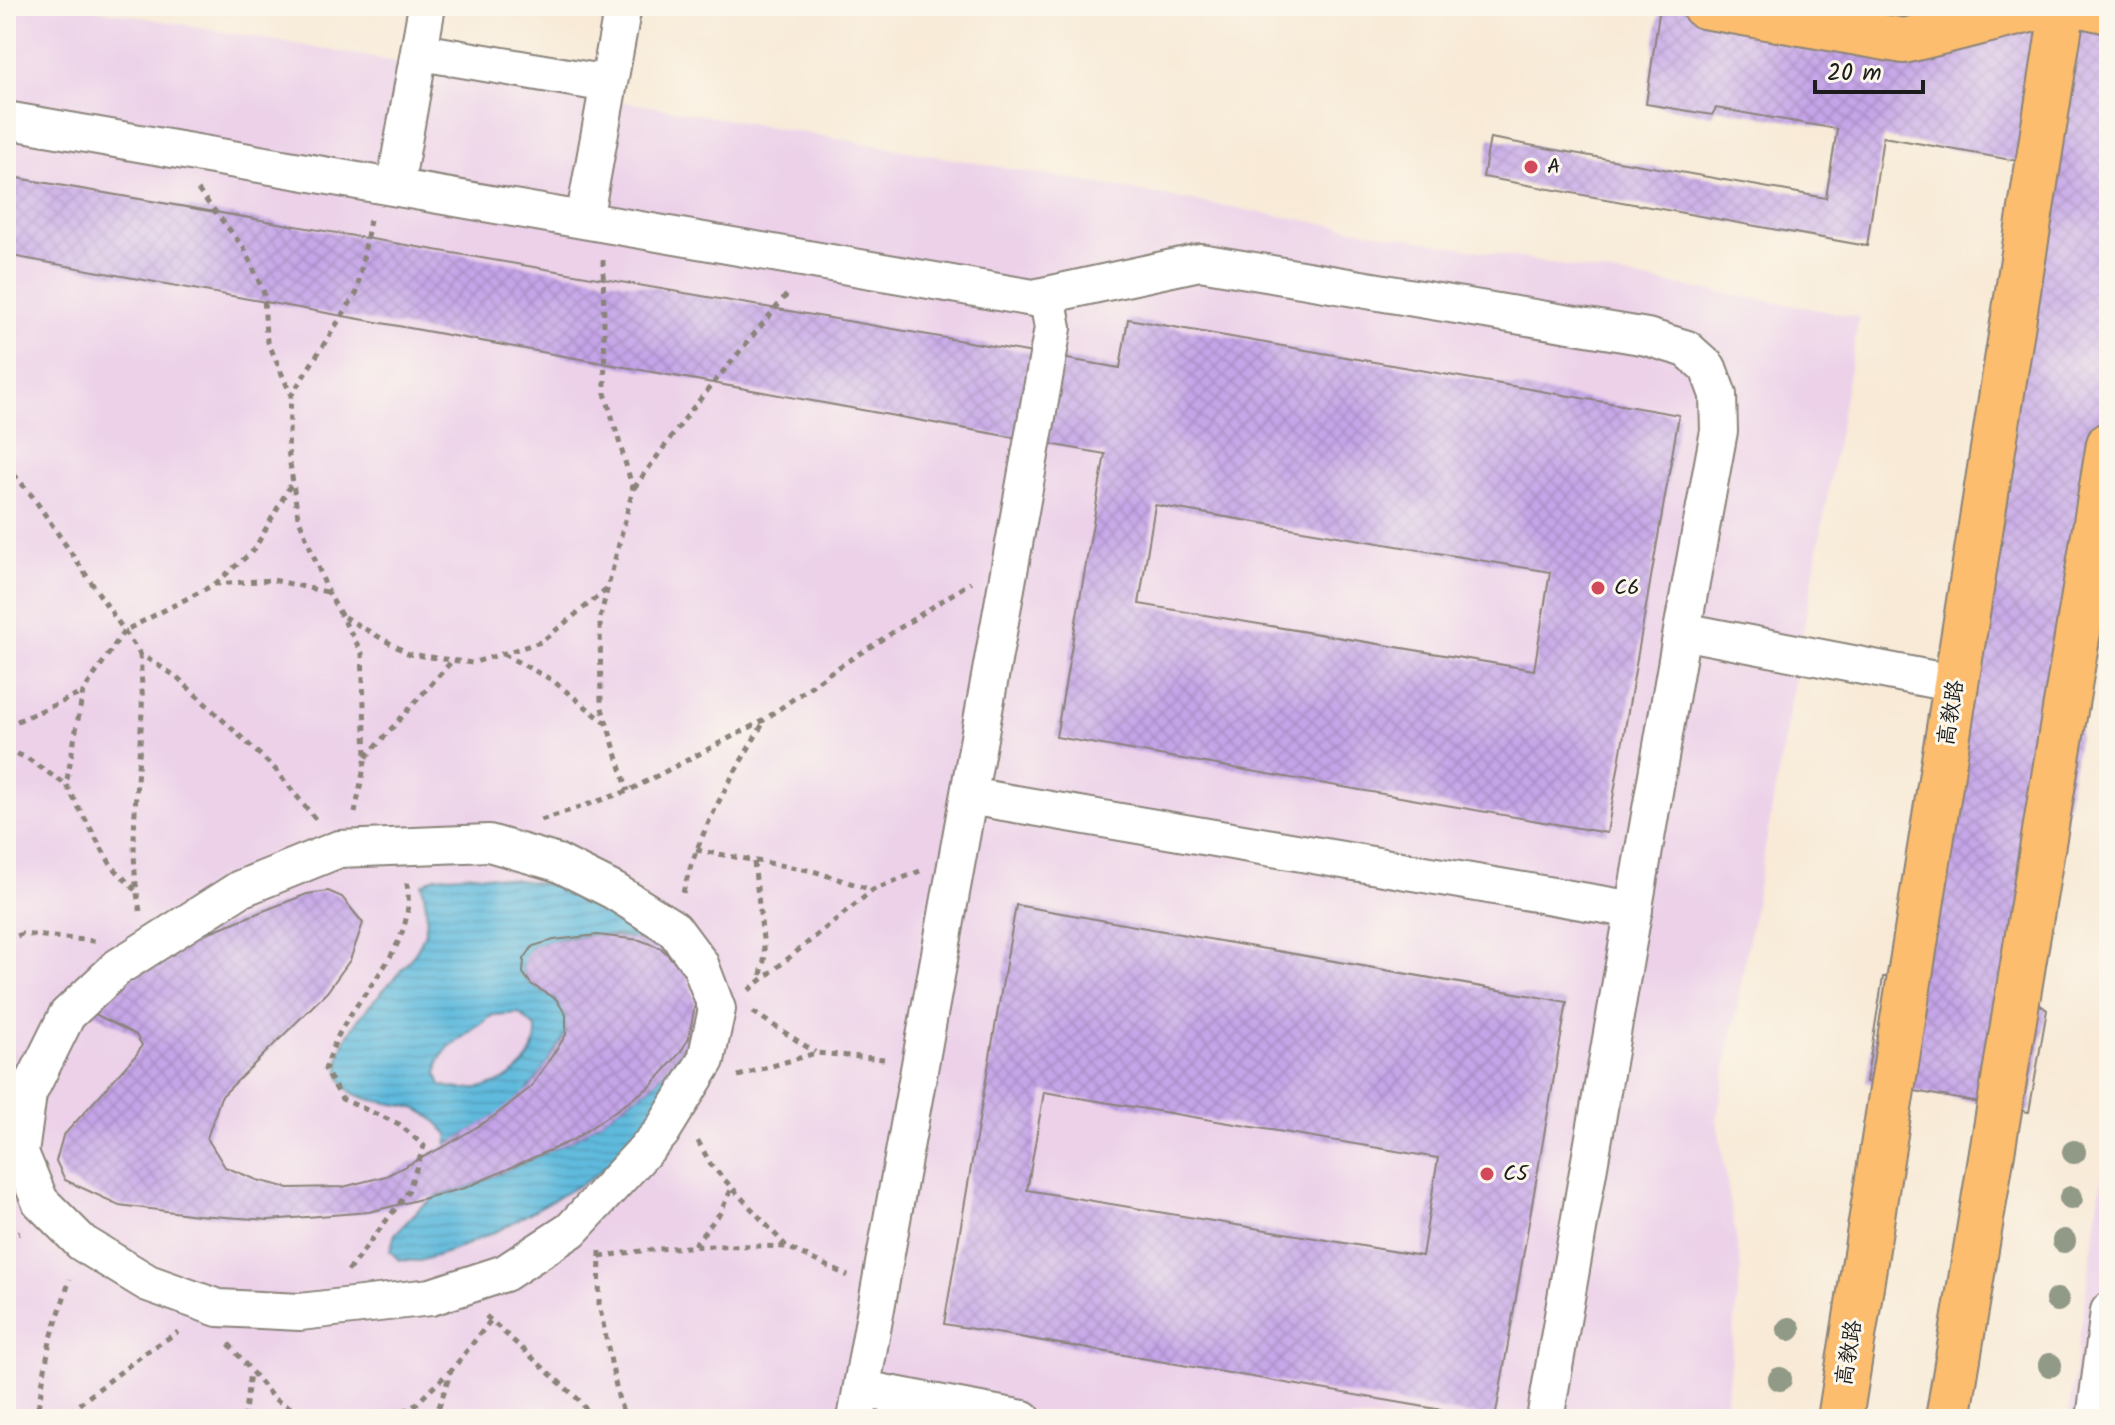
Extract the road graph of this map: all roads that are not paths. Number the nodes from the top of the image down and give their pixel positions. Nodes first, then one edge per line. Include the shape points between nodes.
1 (427, 6) edge
2 (623, 6) edge
3 (1704, 6) edge
4 (2046, 6) edge
5 (2063, 6) edge
6 (2086, 6) edge
7 (2109, 11) edge
8 (421, 52) junction
9 (608, 84) junction
10 (6, 120) edge
11 (386, 185) junction
12 (593, 221) junction
13 (1047, 295) junction
14 (2109, 444) edge
15 (1682, 631) junction
16 (1956, 684) junction
17 (969, 796) junction
18 (1634, 910) junction
19 (319, 1310) joint
20 (2109, 1311) edge
21 (859, 1404) edge
22 (1023, 1419) edge
23 (1545, 1419) edge
24 (1840, 1419) edge
25 (1948, 1419) edge
26 (2095, 1419) edge

1 - 8 street
2 - 9 street
3 - 4 main road via 1904,41
5 - 16 main road, 高教路
6 - 7 main road
8 - 9 street
8 - 11 street
9 - 12 street
10 - 11 street
11 - 12 street
12 - 13 street via 1033,298
13 - 15 street via 1200,262 1647,337 1687,349 1708,368 1718,395 1719,431
13 - 17 street via 1053,328
14 - 25 main road
15 - 16 street
15 - 18 street
16 - 24 main road, 高教路
17 - 18 street
17 - 21 street
18 - 23 street
19 - 19 street via 431,1297 505,1273 571,1230 601,1198 661,1133 706,1060 725,1004 674,929 558,863 489,843 343,849 240,889 118,967 67,1015 28,1094 20,1153 40,1201 82,1243 148,1283 214,1311
20 - 26 street
21 - 22 street

